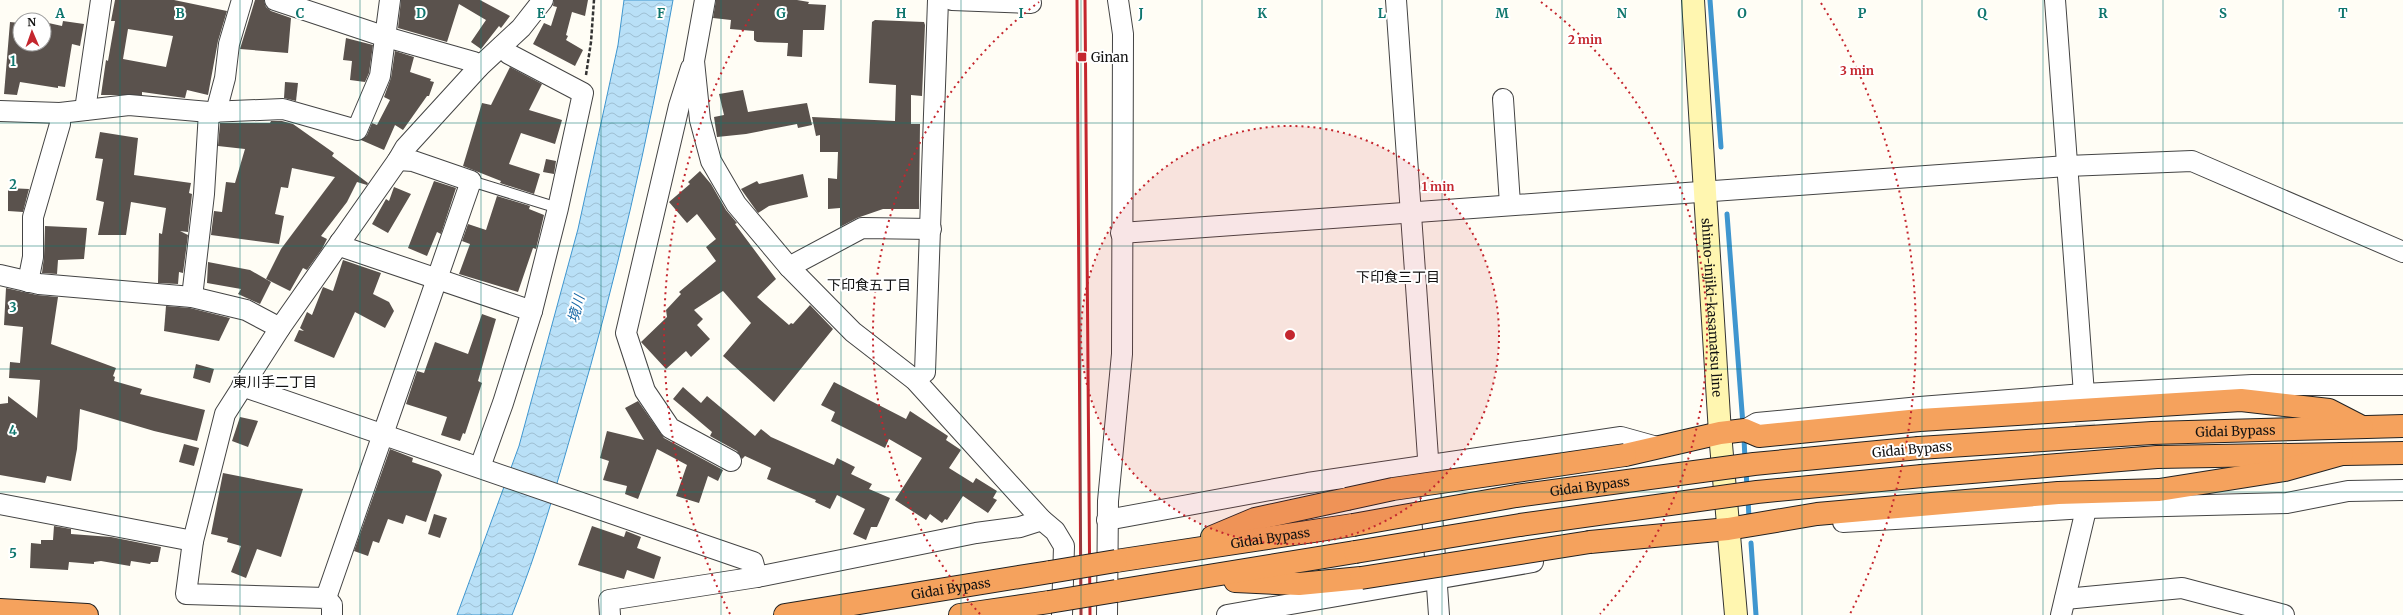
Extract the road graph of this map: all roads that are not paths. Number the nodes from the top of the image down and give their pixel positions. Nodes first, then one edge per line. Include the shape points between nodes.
1 (102, 0) edge
2 (242, 0) edge
3 (275, 0) edge
4 (390, 0) edge
5 (543, 0) edge
6 (705, 0) edge
7 (938, 0) edge
8 (952, 0) edge
9 (1396, 0) edge
10 (1693, 0) edge
11 (2055, 0) edge
12 (1122, 1) edge
13 (1031, 3) dead end
14 (386, 37) junction
15 (502, 46) junction
16 (694, 61) junction
17 (479, 67) junction
18 (1503, 99) dead end
19 (85, 110) junction
20 (0, 111) edge
21 (213, 112) junction
22 (60, 113) junction
23 (398, 160) junction
24 (2067, 166) junction
25 (471, 181) junction
26 (1706, 190) junction
27 (1510, 204) junction
28 (558, 208) junction
29 (1410, 211) junction
30 (931, 229) junction
31 (1121, 233) junction
32 (340, 242) junction
33 (2403, 252) edge
34 (789, 268) junction
35 (0, 276) edge
36 (437, 280) junction
37 (28, 282) junction
38 (192, 297) junction
39 (532, 311) junction
40 (280, 328) junction
41 (915, 380) junction
42 (2403, 385) edge
43 (242, 386) junction
44 (2084, 394) junction
45 (2403, 426) edge
46 (2362, 427) junction
47 (1745, 430) junction
48 (1720, 433) junction
49 (383, 436) junction
50 (1657, 448) junction
51 (2403, 453) edge
52 (2342, 454) junction
53 (731, 461) dead end
54 (1428, 464) junction
55 (486, 470) junction
56 (2403, 490) edge
57 (0, 504) edge
58 (2087, 504) junction
59 (1818, 514) junction
60 (1042, 520) junction
61 (1108, 520) junction
62 (1728, 529) junction
63 (1642, 537) junction
64 (193, 541) junction
65 (1182, 549) junction
66 (757, 576) junction
67 (1190, 579) junction
68 (1436, 579) junction
69 (329, 606) edge
70 (2063, 607) edge
71 (1055, 608) edge
72 (0, 610) edge
73 (87, 615) edge
74 (610, 615) edge
75 (785, 615) edge
76 (960, 615) edge
77 (1107, 615) edge
78 (1227, 615) edge
79 (1439, 615) edge
80 (1736, 615) edge
81 (2284, 615) edge

1 - 19 street
2 - 21 street via 229,44 225,78
3 - 14 street
4 - 14 street
5 - 15 street via 522,28
6 - 16 street
7 - 30 street
8 - 13 street
9 - 29 street
10 - 26 main road, shimo-injiki-kasamatsu line
11 - 24 street
12 - 31 street
14 - 17 street via 474,62
14 - 21 street via 380,76 357,130 283,109
15 - 17 street
15 - 28 street via 509,54 583,93
16 - 34 street via 700,120 711,161 736,204
16 - 53 street via 679,106 626,333 645,391 670,428
17 - 23 street via 405,148
18 - 27 street
19 - 21 street via 130,105
19 - 22 street
20 - 22 street
21 - 38 street
22 - 37 street via 60,124 32,217 32,257
23 - 25 street via 413,161
23 - 32 street
24 - 26 street
24 - 33 street via 2192,161
24 - 44 street
25 - 28 lane
25 - 36 street
26 - 27 street
26 - 48 main road, shimo-injiki-kasamatsu line
27 - 29 street
28 - 39 street
29 - 31 street
29 - 54 street
30 - 34 street via 862,228
30 - 41 street via 925,372
31 - 61 street via 1122,354
32 - 36 street via 346,248
32 - 40 street
34 - 41 street via 853,332
35 - 37 street
36 - 39 street
36 - 49 street
37 - 38 street
38 - 40 street via 246,310
39 - 55 street via 503,403
40 - 43 street
41 - 60 street
42 - 44 street via 2252,385
43 - 49 street
43 - 64 street via 225,414
44 - 47 street via 1757,423
45 - 46 highway, Gidai Bypass
46 - 47 highway via 2329,410 2241,400 1920,420 1759,436
46 - 65 highway, Gidai Bypass, bridge via 2152,432 1919,448 1754,464 1548,492 1353,525
47 - 48 highway
48 - 50 highway
48 - 62 main road, shimo-injiki-kasamatsu line
49 - 55 street
49 - 69 street
50 - 54 street via 1621,437
50 - 65 highway, bridge via 1625,455 1393,489 1256,519
51 - 52 highway, Gidai Bypass
52 - 59 highway via 2285,470 2159,490 2058,493
52 - 67 highway, Gidai Bypass, bridge via 2157,457 1757,492 1520,525
54 - 61 street
54 - 68 street
55 - 66 street via 753,562
56 - 58 street via 2348,490 2287,503
57 - 64 street
58 - 59 street via 1841,522
58 - 70 street
59 - 62 highway
60 - 66 street via 1020,527 976,533
60 - 71 street via 1055,530 1064,546
61 - 77 street
62 - 63 highway
62 - 80 main road, shimo-injiki-kasamatsu line
63 - 67 highway, bridge via 1590,542 1361,578 1299,584
63 - 68 street via 1636,543
64 - 69 street via 186,594
65 - 75 highway, Gidai Bypass, bridge
66 - 74 street via 609,600
67 - 71 highway, Gidai Bypass, bridge via 1116,591
68 - 78 street
68 - 79 street
70 - 81 street via 2182,588
71 - 76 highway, Gidai Bypass
72 - 73 highway

